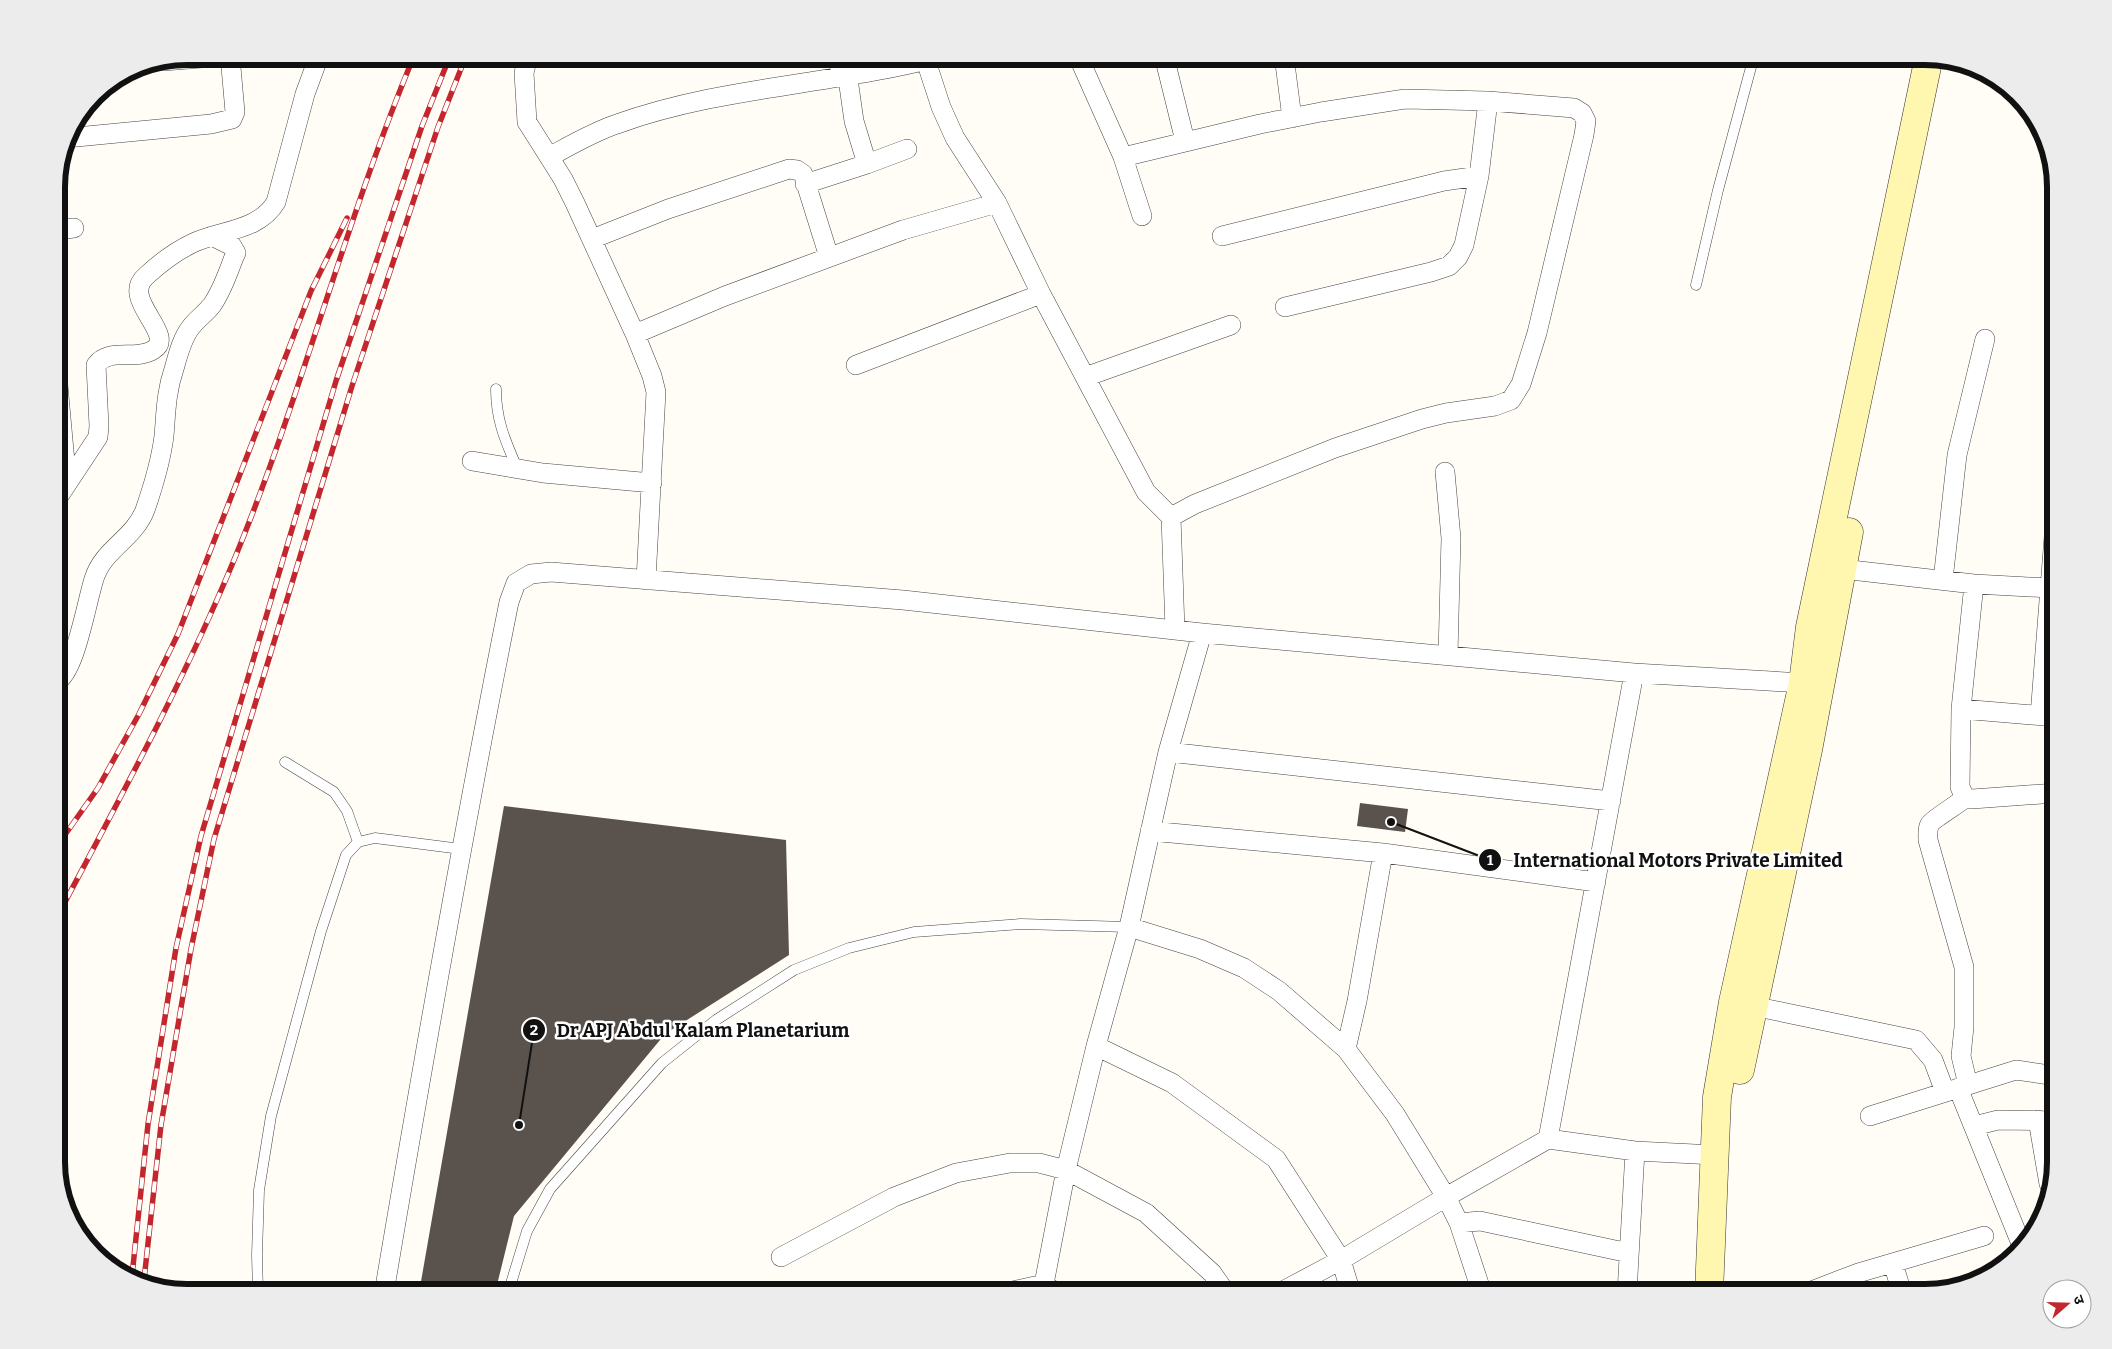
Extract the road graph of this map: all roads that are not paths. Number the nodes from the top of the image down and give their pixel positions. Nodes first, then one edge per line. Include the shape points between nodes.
1 (229, 65) edge
2 (316, 65) edge
3 (526, 65) edge
4 (839, 65) edge
5 (900, 65) edge
6 (935, 65) edge
7 (1082, 65) edge
8 (1166, 65) edge
9 (1285, 65) edge
10 (1752, 65) edge
11 (1928, 65) edge
12 (1945, 67) edge
13 (842, 77) junction
14 (1488, 101) junction
15 (1292, 118) junction
16 (75, 137) edge
17 (1185, 141) junction
18 (907, 149) dead end
19 (549, 157) junction
20 (1123, 157) junction
21 (867, 164) junction
22 (1479, 176) junction
23 (805, 184) junction
24 (997, 203) junction
25 (1142, 216) dead end
26 (212, 236) junction
27 (1222, 236) dead end
28 (592, 239) junction
29 (829, 257) junction
30 (1696, 285) dead end
31 (1041, 294) junction
32 (1285, 307) dead end
33 (1231, 325) dead end
34 (635, 334) junction
35 (1985, 339) dead end
36 (856, 365) dead end
37 (1085, 377) junction
38 (496, 389) dead end
39 (472, 461) dead end
40 (517, 468) junction
41 (1445, 472) dead end
42 (652, 483) junction
43 (65, 487) edge
44 (1171, 517) junction
45 (1842, 569) junction
46 (646, 580) junction
47 (1943, 580) junction
48 (1974, 584) junction
49 (2047, 588) edge
50 (1175, 629) junction
51 (1202, 633) junction
52 (1448, 655) junction
53 (1634, 672) junction
54 (65, 673) edge
55 (1803, 683) junction
56 (1961, 710) junction
57 (2047, 716) edge
58 (1168, 752) junction
59 (285, 762) dead end
60 (2047, 793) edge
61 (1965, 798) junction
62 (1611, 801) junction
63 (1150, 832) junction
64 (358, 842) junction
65 (461, 849) junction
66 (1383, 853) junction
67 (1596, 882) junction
68 (1129, 927) junction
69 (1753, 1006) junction
70 (1096, 1046) junction
71 (1346, 1049) junction
72 (2047, 1075) edge
73 (1957, 1088) junction
74 (1870, 1116) dead end
75 (2047, 1120) edge
76 (1974, 1126) junction
77 (1548, 1138) junction
78 (1635, 1151) junction
79 (1715, 1155) junction
80 (1066, 1170) junction
81 (1446, 1198) junction
82 (1459, 1224) junction
83 (1984, 1236) dead end
84 (2019, 1239) edge
85 (1629, 1253) junction
86 (781, 1257) dead end
87 (1341, 1260) junction
88 (1892, 1262) junction
89 (258, 1284) edge
90 (385, 1284) edge
91 (511, 1284) edge
92 (1051, 1284) edge
93 (1220, 1284) edge
94 (1296, 1284) edge
95 (1348, 1284) edge
96 (1481, 1284) edge
97 (1627, 1284) edge
98 (1708, 1284) edge
99 (1727, 1284) edge
100 (1829, 1284) edge
101 (1899, 1284) edge

1 - 16 street via 235,112 232,118 211,124
2 - 26 street via 271,211 248,226
3 - 19 street via 527,122
4 - 13 street
5 - 13 street
6 - 24 street via 941,107 955,138
7 - 20 street
8 - 17 street
9 - 15 street
10 - 30 lane
11 - 55 main road via 1810,627
12 - 45 main road
13 - 19 street via 663,109 616,124
13 - 21 street via 848,79 854,121
14 - 15 street via 1405,99
14 - 22 street
14 - 44 street via 1574,108 1586,121 1538,333 1521,384 1511,400 1422,419 1335,448 1195,504
15 - 17 street
17 - 20 street
18 - 21 street
19 - 28 street
20 - 25 street
21 - 23 street
22 - 27 street via 1444,181
22 - 32 street via 1464,245 1449,266
23 - 28 street via 803,174 789,169
23 - 29 street
24 - 29 street via 903,230
24 - 31 street
26 - 43 street via 172,256 138,285 138,294 156,327 158,344 145,353 100,358 96,365 98,437
26 - 54 street via 232,246 236,252 212,306 184,339 167,392 162,444 144,510 131,534 102,561
28 - 34 street
29 - 34 street
31 - 36 street
31 - 37 street
33 - 37 street
34 - 42 street via 656,392
35 - 47 street via 1957,455
37 - 44 street via 1146,492
38 - 40 lane via 499,424
39 - 40 street
40 - 42 street
41 - 52 street via 1451,538
42 - 46 street
44 - 50 street
45 - 47 street
45 - 69 main road via 1808,750
46 - 50 street via 903,600
46 - 65 street via 551,572 531,574 516,583 509,602
47 - 48 street
48 - 49 street
48 - 56 street
50 - 51 street
51 - 52 street
51 - 58 street
52 - 53 street
53 - 55 street
53 - 62 street
55 - 79 main road via 1733,1002 1717,1096
56 - 57 street
56 - 61 street via 1960,787
58 - 62 street
58 - 63 street
59 - 64 lane via 334,792 347,811
60 - 61 street
61 - 73 street via 1930,823 1928,829 1928,840 1964,967 1964,1028
62 - 67 street
63 - 66 street
63 - 68 street
64 - 65 lane via 375,838
64 - 89 lane via 346,855 321,931 271,1116 259,1190
65 - 90 street
66 - 67 street
66 - 71 street
67 - 77 street
68 - 70 street
68 - 71 street via 1200,949 1244,968 1279,991
68 - 91 lane via 1022,924 914,932 849,948 794,970 716,1020 662,1063 550,1189 527,1231
69 - 73 street via 1916,1040
69 - 99 main road via 1734,1109
70 - 80 street
70 - 87 street via 1172,1084 1276,1159
71 - 81 street via 1395,1114
72 - 73 street via 2016,1070
73 - 74 street
73 - 76 street
75 - 76 street via 1998,1120
76 - 84 street
77 - 78 street
77 - 81 street
78 - 79 street
78 - 85 street
79 - 98 main road
80 - 86 street via 1039,1163 1010,1163 956,1173 894,1197
80 - 92 street
80 - 93 street via 1146,1213 1212,1272
81 - 82 street
81 - 87 street
82 - 85 street via 1480,1221
82 - 96 street
83 - 88 street
85 - 97 street
87 - 94 street
87 - 95 street
88 - 100 street
88 - 101 street

